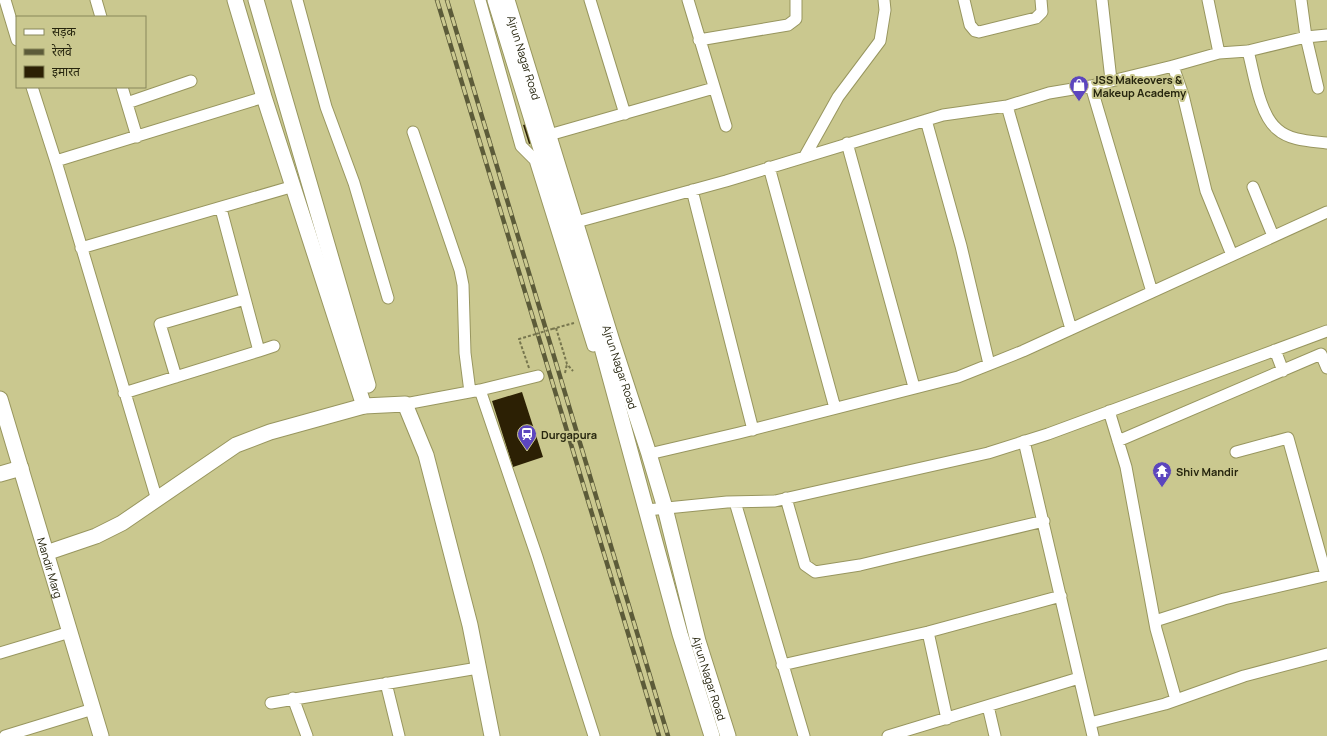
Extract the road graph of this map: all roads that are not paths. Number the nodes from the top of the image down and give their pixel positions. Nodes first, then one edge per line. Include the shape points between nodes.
1 (5, 0) edge
2 (96, 0) edge
3 (235, 0) edge
4 (256, 0) edge
5 (297, 0) edge
6 (480, 0) edge
7 (495, 0) edge
8 (507, 0) edge
9 (590, 0) edge
10 (688, 0) edge
11 (796, 0) edge
12 (884, 0) edge
13 (964, 0) edge
14 (1041, 0) edge
15 (1102, 0) edge
16 (1208, 0) edge
17 (1301, 0) edge
18 (101, 16) edge
19 (1327, 35) edge
20 (16, 37) edge
21 (1306, 37) junction
22 (699, 40) junction
23 (1248, 51) junction
24 (1219, 53) junction
25 (1173, 66) junction
26 (1112, 80) junction
27 (191, 81) dead end
28 (1091, 86) junction
29 (32, 88) edge
30 (122, 88) edge
31 (714, 88) junction
32 (1318, 88) dead end
33 (264, 97) junction
34 (127, 103) junction
35 (1007, 106) junction
36 (625, 114) junction
37 (926, 120) junction
38 (726, 126) dead end
39 (413, 132) dead end
40 (549, 135) junction
41 (137, 137) junction
42 (847, 143) junction
43 (1327, 144) edge
44 (805, 156) junction
45 (56, 161) junction
46 (769, 167) junction
47 (294, 186) junction
48 (1253, 187) dead end
49 (692, 190) junction
50 (221, 209) junction
51 (1327, 212) edge
52 (571, 224) junction
53 (1273, 236) junction
54 (81, 248) junction
55 (1232, 255) junction
56 (1152, 292) junction
57 (388, 298) dead end
58 (245, 299) junction
59 (1070, 329) junction
60 (1327, 331) edge
61 (612, 341) junction
62 (274, 346) dead end
63 (1275, 350) junction
64 (259, 351) junction
65 (989, 364) junction
66 (1327, 368) edge
67 (1283, 371) junction
68 (176, 377) junction
69 (535, 377) road end
70 (914, 387) junction
71 (475, 391) junction
72 (124, 393) junction
73 (0, 399) edge
74 (405, 404) junction
75 (369, 405) junction
76 (835, 408) junction
77 (1109, 411) junction
78 (753, 430) junction
79 (1024, 441) junction
80 (1118, 441) junction
81 (1236, 452) dead end
82 (649, 454) junction
83 (21, 468) junction
84 (0, 474) edge
85 (786, 498) junction
86 (157, 500) junction
87 (734, 502) junction
88 (665, 508) junction
89 (646, 510) junction
90 (1044, 521) junction
91 (46, 553) junction
92 (1327, 575) edge
93 (1061, 596) junction
94 (1155, 621) junction
95 (70, 632) junction
96 (928, 632) junction
97 (0, 653) edge
98 (1327, 654) edge
99 (782, 665) junction
100 (478, 668) junction
101 (1079, 678) junction
102 (386, 683) junction
103 (293, 698) junction
104 (1176, 700) junction
105 (271, 702) dead end
106 (988, 706) junction
107 (93, 709) junction
108 (948, 719) junction
109 (1090, 722) junction
110 (28, 733) edge
111 (5, 736) edge
112 (101, 736) edge
113 (307, 736) edge
114 (400, 736) edge
115 (492, 736) edge
116 (594, 736) edge
117 (712, 736) edge
118 (728, 736) edge
119 (804, 736) edge
120 (888, 736) edge
121 (995, 736) edge
122 (1093, 736) edge

1 - 20 street
2 - 18 street
3 - 33 street
4 - 75 street
5 - 57 street via 326,107 354,183
6 - 61 street via 521,146 535,160 591,347
7 - 52 street, Ajrun Nagar Road
8 - 40 street, Ajrun Nagar Road
9 - 36 street
10 - 22 street
11 - 22 street via 796,19 788,25
12 - 44 street via 886,10 880,41 838,98
13 - 14 street via 970,26 979,32 1040,16
15 - 26 street
16 - 24 street
17 - 21 street
19 - 21 street
21 - 23 street
21 - 32 street
22 - 31 street
23 - 24 street
23 - 43 street via 1264,110 1277,129 1298,140
24 - 25 street
25 - 26 street
25 - 55 street via 1184,95 1206,191
26 - 28 street
27 - 34 street
28 - 35 street via 1049,93
28 - 56 street
29 - 45 street
30 - 34 street
31 - 36 street
31 - 38 street
33 - 41 street
33 - 47 street
34 - 41 street
35 - 37 street via 943,115
35 - 59 street
36 - 40 street
37 - 42 street
37 - 65 street via 961,246
39 - 71 street via 460,270 463,285 465,353
40 - 52 street, Ajrun Nagar Road
41 - 45 street
42 - 44 street
42 - 70 street
44 - 46 street
45 - 54 street
46 - 49 street
46 - 76 street
47 - 50 street
47 - 75 street
48 - 53 street
49 - 52 street
49 - 78 street
50 - 54 street
50 - 58 street
51 - 53 street
52 - 61 street, Ajrun Nagar Road
52 - 89 street, Ajrun Nagar Road
53 - 55 street
54 - 72 street
55 - 56 street
56 - 59 street
58 - 64 street
58 - 68 street via 160,324
59 - 65 street
60 - 63 street
61 - 82 street, Ajrun Nagar Road
62 - 64 street
63 - 67 street
63 - 77 street
64 - 68 street
65 - 70 street via 958,377
66 - 67 street via 1321,354
67 - 80 street
68 - 72 street
69 - 71 street
70 - 76 street
71 - 74 street
71 - 116 street via 538,556
72 - 86 street
73 - 83 street, Mandir Marg
74 - 75 street
74 - 100 street via 426,455 468,618
75 - 86 street via 270,432 236,445
76 - 78 street
77 - 79 street
77 - 80 street
78 - 82 street
79 - 85 street via 988,453
79 - 90 street
80 - 94 street via 1126,467
81 - 92 street via 1288,438
82 - 88 street, Ajrun Nagar Road
83 - 84 street
83 - 91 street, Mandir Marg
85 - 87 street via 775,501
85 - 90 street via 805,565 815,572 860,565
86 - 91 street via 122,523
87 - 88 street
87 - 99 street
88 - 89 street
88 - 118 street, Ajrun Nagar Road via 698,641
89 - 117 street, Ajrun Nagar Road via 680,634
90 - 93 street
91 - 95 street, Mandir Marg
92 - 94 street via 1224,599
93 - 96 street
93 - 101 street
94 - 104 street
95 - 97 street
95 - 107 street, Mandir Marg
96 - 99 street
96 - 108 street
98 - 104 street via 1244,676
99 - 119 street
100 - 102 street
100 - 115 street
101 - 106 street
101 - 109 street
102 - 103 street
102 - 114 street
103 - 105 street
103 - 113 street
104 - 109 street
106 - 108 street
106 - 121 street
107 - 110 street
107 - 112 street, Mandir Marg
108 - 120 street
109 - 122 street
110 - 111 street

